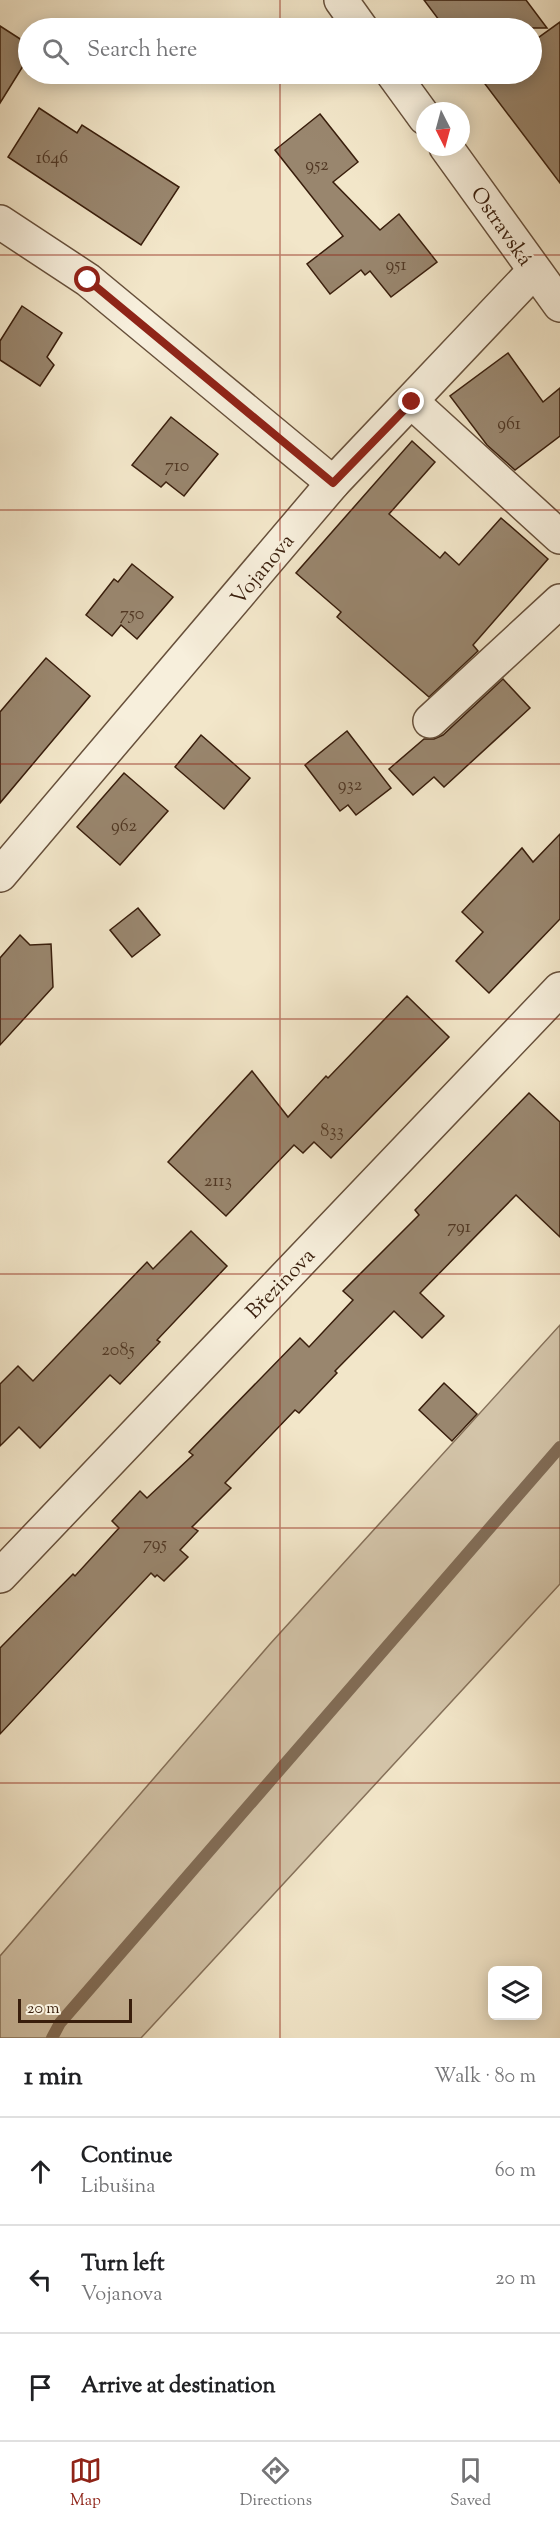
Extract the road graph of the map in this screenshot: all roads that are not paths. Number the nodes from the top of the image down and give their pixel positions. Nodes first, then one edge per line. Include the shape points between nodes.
1 (400, 84) edge
2 (416, 106) edge
3 (452, 156) edge
4 (0, 222) edge
5 (534, 272) junction
6 (560, 305) edge
7 (412, 402) junction
8 (333, 483) junction
9 (560, 537) edge
10 (560, 601) edge
11 (430, 722) dead end
12 (0, 875) edge
13 (560, 989) edge
14 (0, 1576) edge

1 - 2 street
3 - 5 street, Ostravská
4 - 8 street via 88,280
5 - 6 street, Ostravská
5 - 7 street, Vojanova
7 - 8 street, Vojanova
7 - 9 street
8 - 12 street, Vojanova
10 - 11 street
13 - 14 street, Březinova

